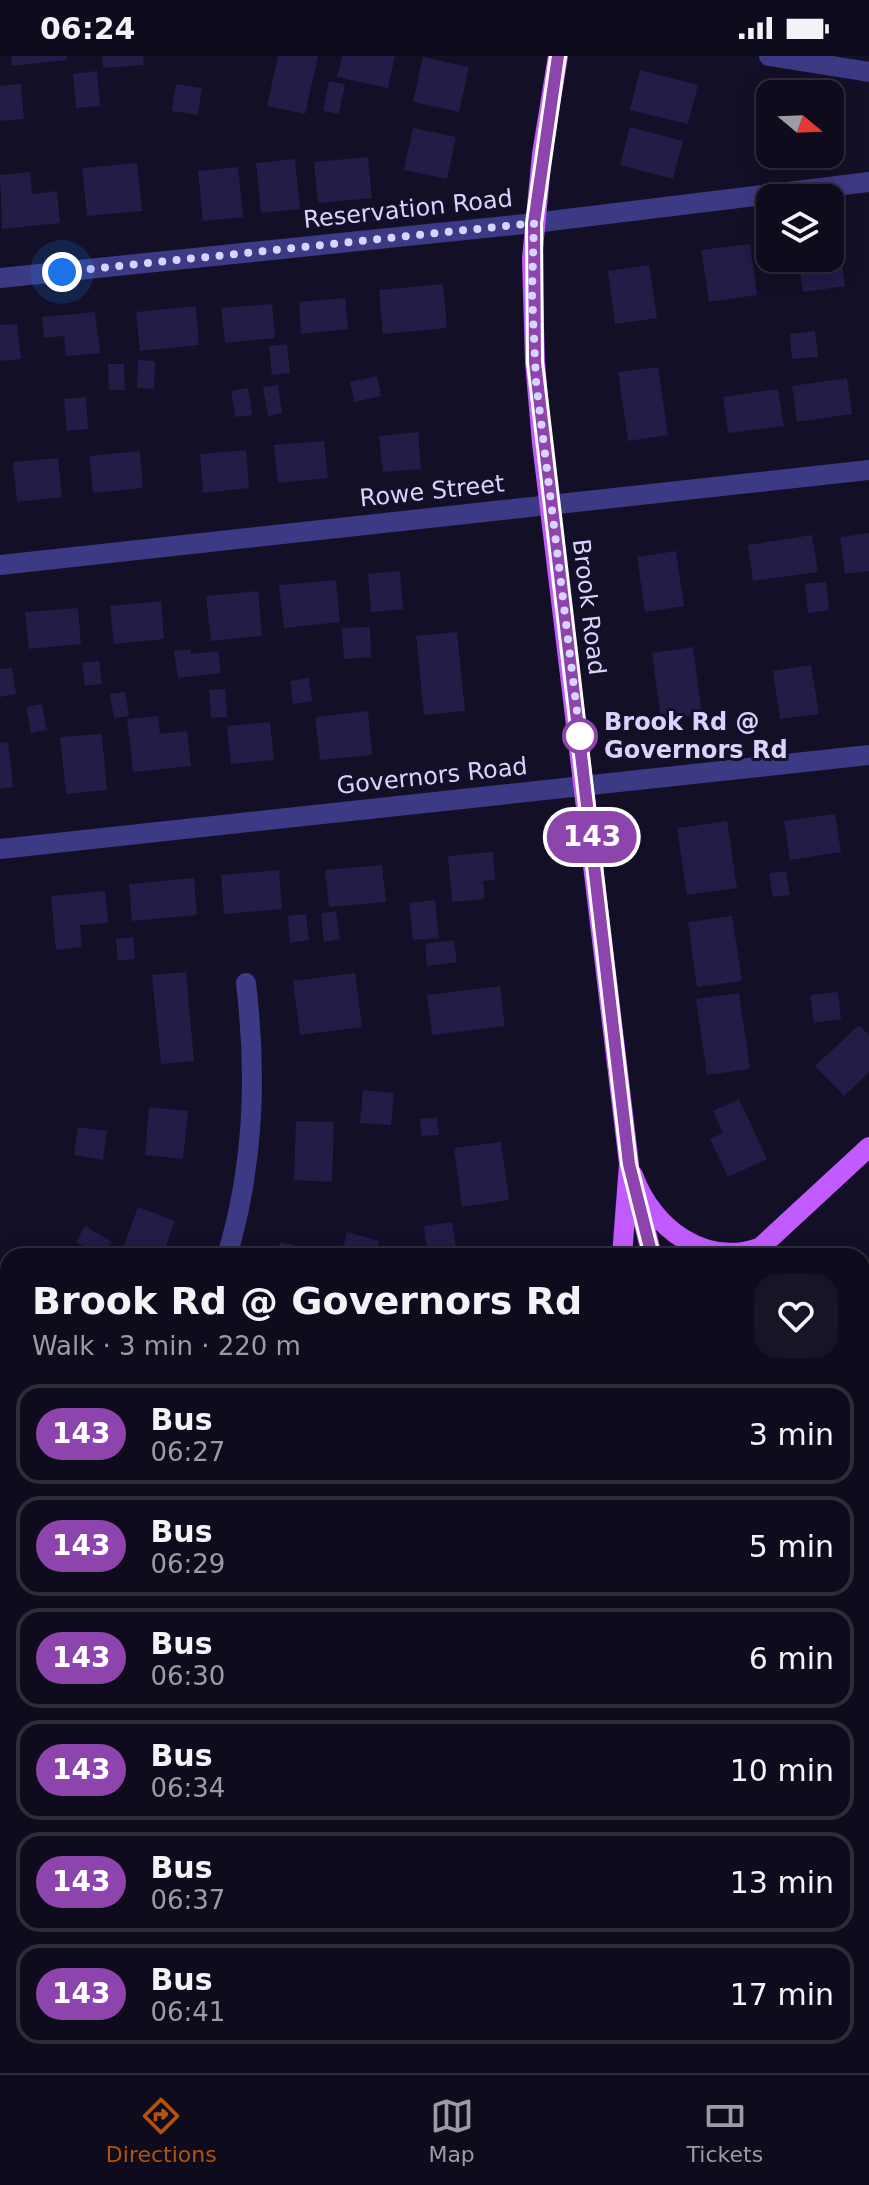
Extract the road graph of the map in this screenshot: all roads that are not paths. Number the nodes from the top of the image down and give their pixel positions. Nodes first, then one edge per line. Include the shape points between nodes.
1 (558, 56) edge
2 (769, 56) edge
3 (869, 72) edge
4 (869, 182) edge
5 (534, 223) junction
6 (0, 278) edge
7 (869, 470) edge
8 (550, 504) junction
9 (0, 565) edge
10 (869, 755) edge
11 (586, 785) junction
12 (0, 849) edge
13 (246, 983) dead end
14 (869, 1147) edge
15 (629, 1164) junction
16 (229, 1248) edge
17 (623, 1248) edge
18 (650, 1248) edge
19 (708, 1248) edge
20 (759, 1248) edge

1 - 5 main road, Brook Road
2 - 3 street
4 - 5 street, Reservation Road
5 - 6 street, Reservation Road
5 - 8 main road, Brook Road via 534,350
7 - 8 street, Rowe Street
8 - 9 street, Rowe Street
8 - 11 main road, Brook Road
10 - 11 street, Governors Road
11 - 12 street, Governors Road
11 - 15 main road, Brook Road
13 - 16 street via 253,1055 251,1130
14 - 20 main road
15 - 17 main road, Brook Road
15 - 18 main road, Brook Road
15 - 19 main road via 651,1211 684,1239

